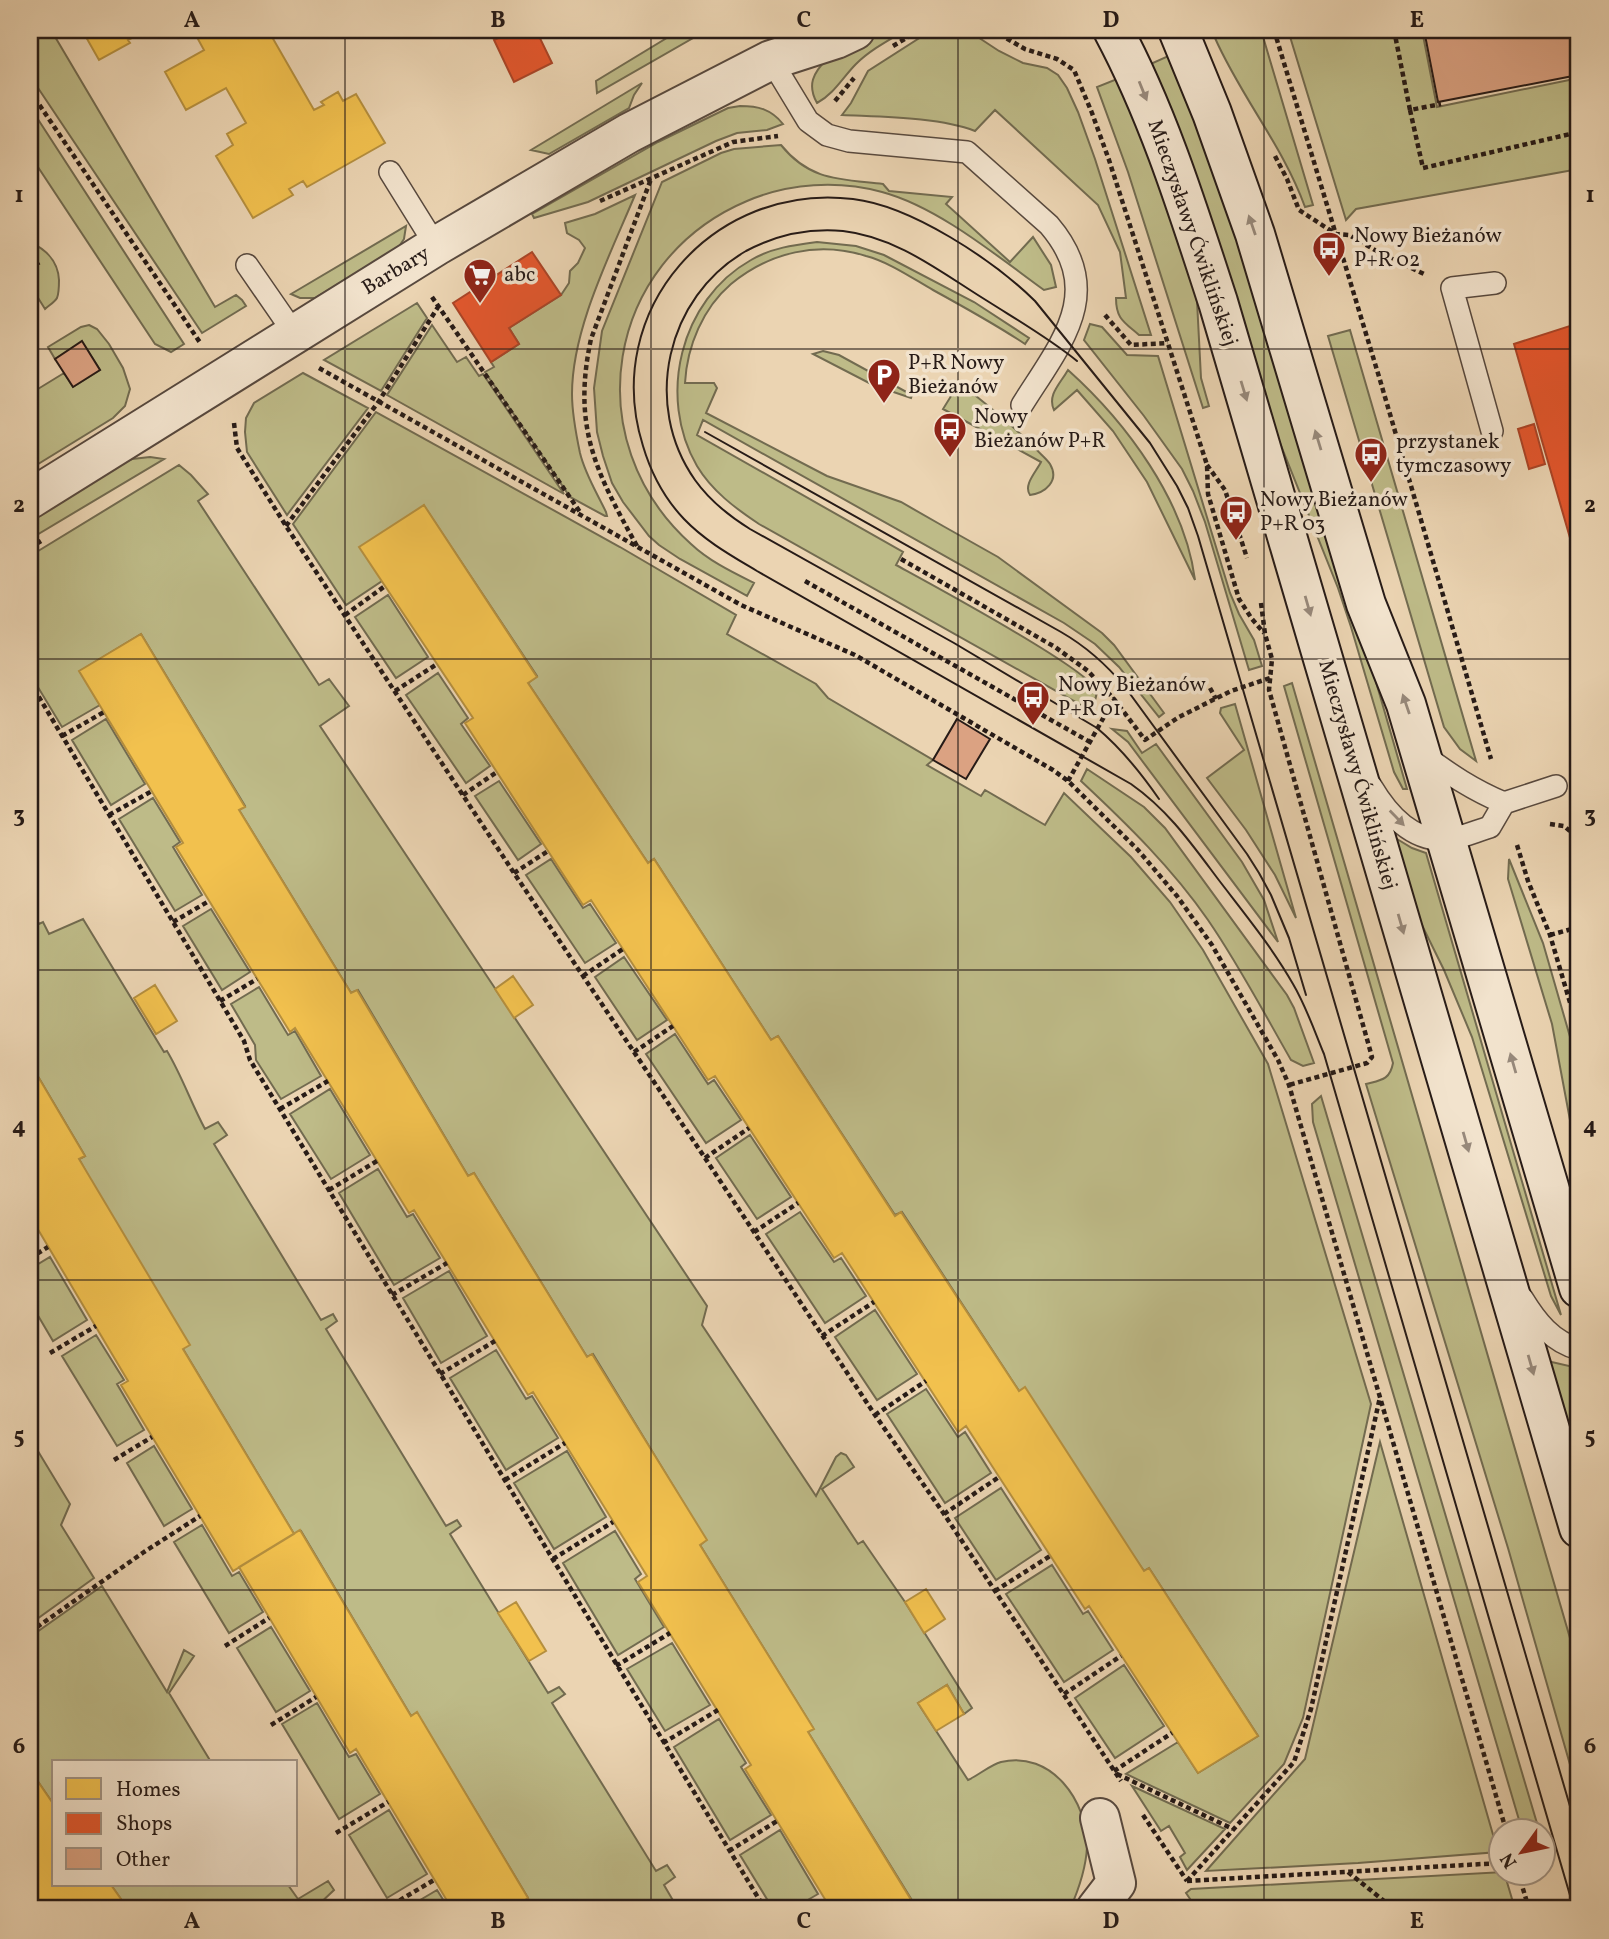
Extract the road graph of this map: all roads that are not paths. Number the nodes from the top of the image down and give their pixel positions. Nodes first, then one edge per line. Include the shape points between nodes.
1 (809, 30) edge
2 (855, 30) edge
3 (1114, 30) edge
4 (1178, 30) edge
5 (771, 60) junction
6 (390, 172) dead end
7 (436, 246) junction
8 (247, 265) dead end
9 (1494, 283) dead end
10 (294, 333) junction
11 (1022, 405) dead end
12 (1492, 431) dead end
13 (30, 499) edge
14 (1347, 741) junction
15 (1421, 753) junction
16 (1556, 786) dead end
17 (1504, 803) junction
18 (1447, 840) junction
19 (1570, 1237) edge
20 (1498, 1253) junction
21 (1579, 1288) edge
22 (1579, 1349) edge
23 (1579, 1528) edge
24 (1100, 1818) dead end
25 (1096, 1909) edge

1 - 5 street, Barbary
2 - 5 street, Barbary
3 -> 14 street, Mieczysławy Ćwiklińskiej via 1164,145 1218,302
15 -> 4 street via 1366,604 1255,234
5 - 7 street, Barbary via 629,133
5 - 11 lane via 808,121 827,135 967,152 1060,237 1077,284 1072,322
6 - 7 lane
7 - 10 street, Barbary
8 - 10 lane
9 - 12 lane via 1452,288
10 - 13 street, Barbary
14 -> 18 lane via 1373,790 1406,828 1422,837
14 -> 20 street, Mieczysławy Ćwiklińskiej
15 - 17 lane via 1478,792
15 - 18 street
16 - 17 lane
17 - 18 lane via 1490,827
19 -> 18 street
19 - 21 street
20 - 22 lane via 1532,1314 1550,1335
20 -> 23 street, Mieczysławy Ćwiklińskiej
24 - 25 street via 1116,1883

